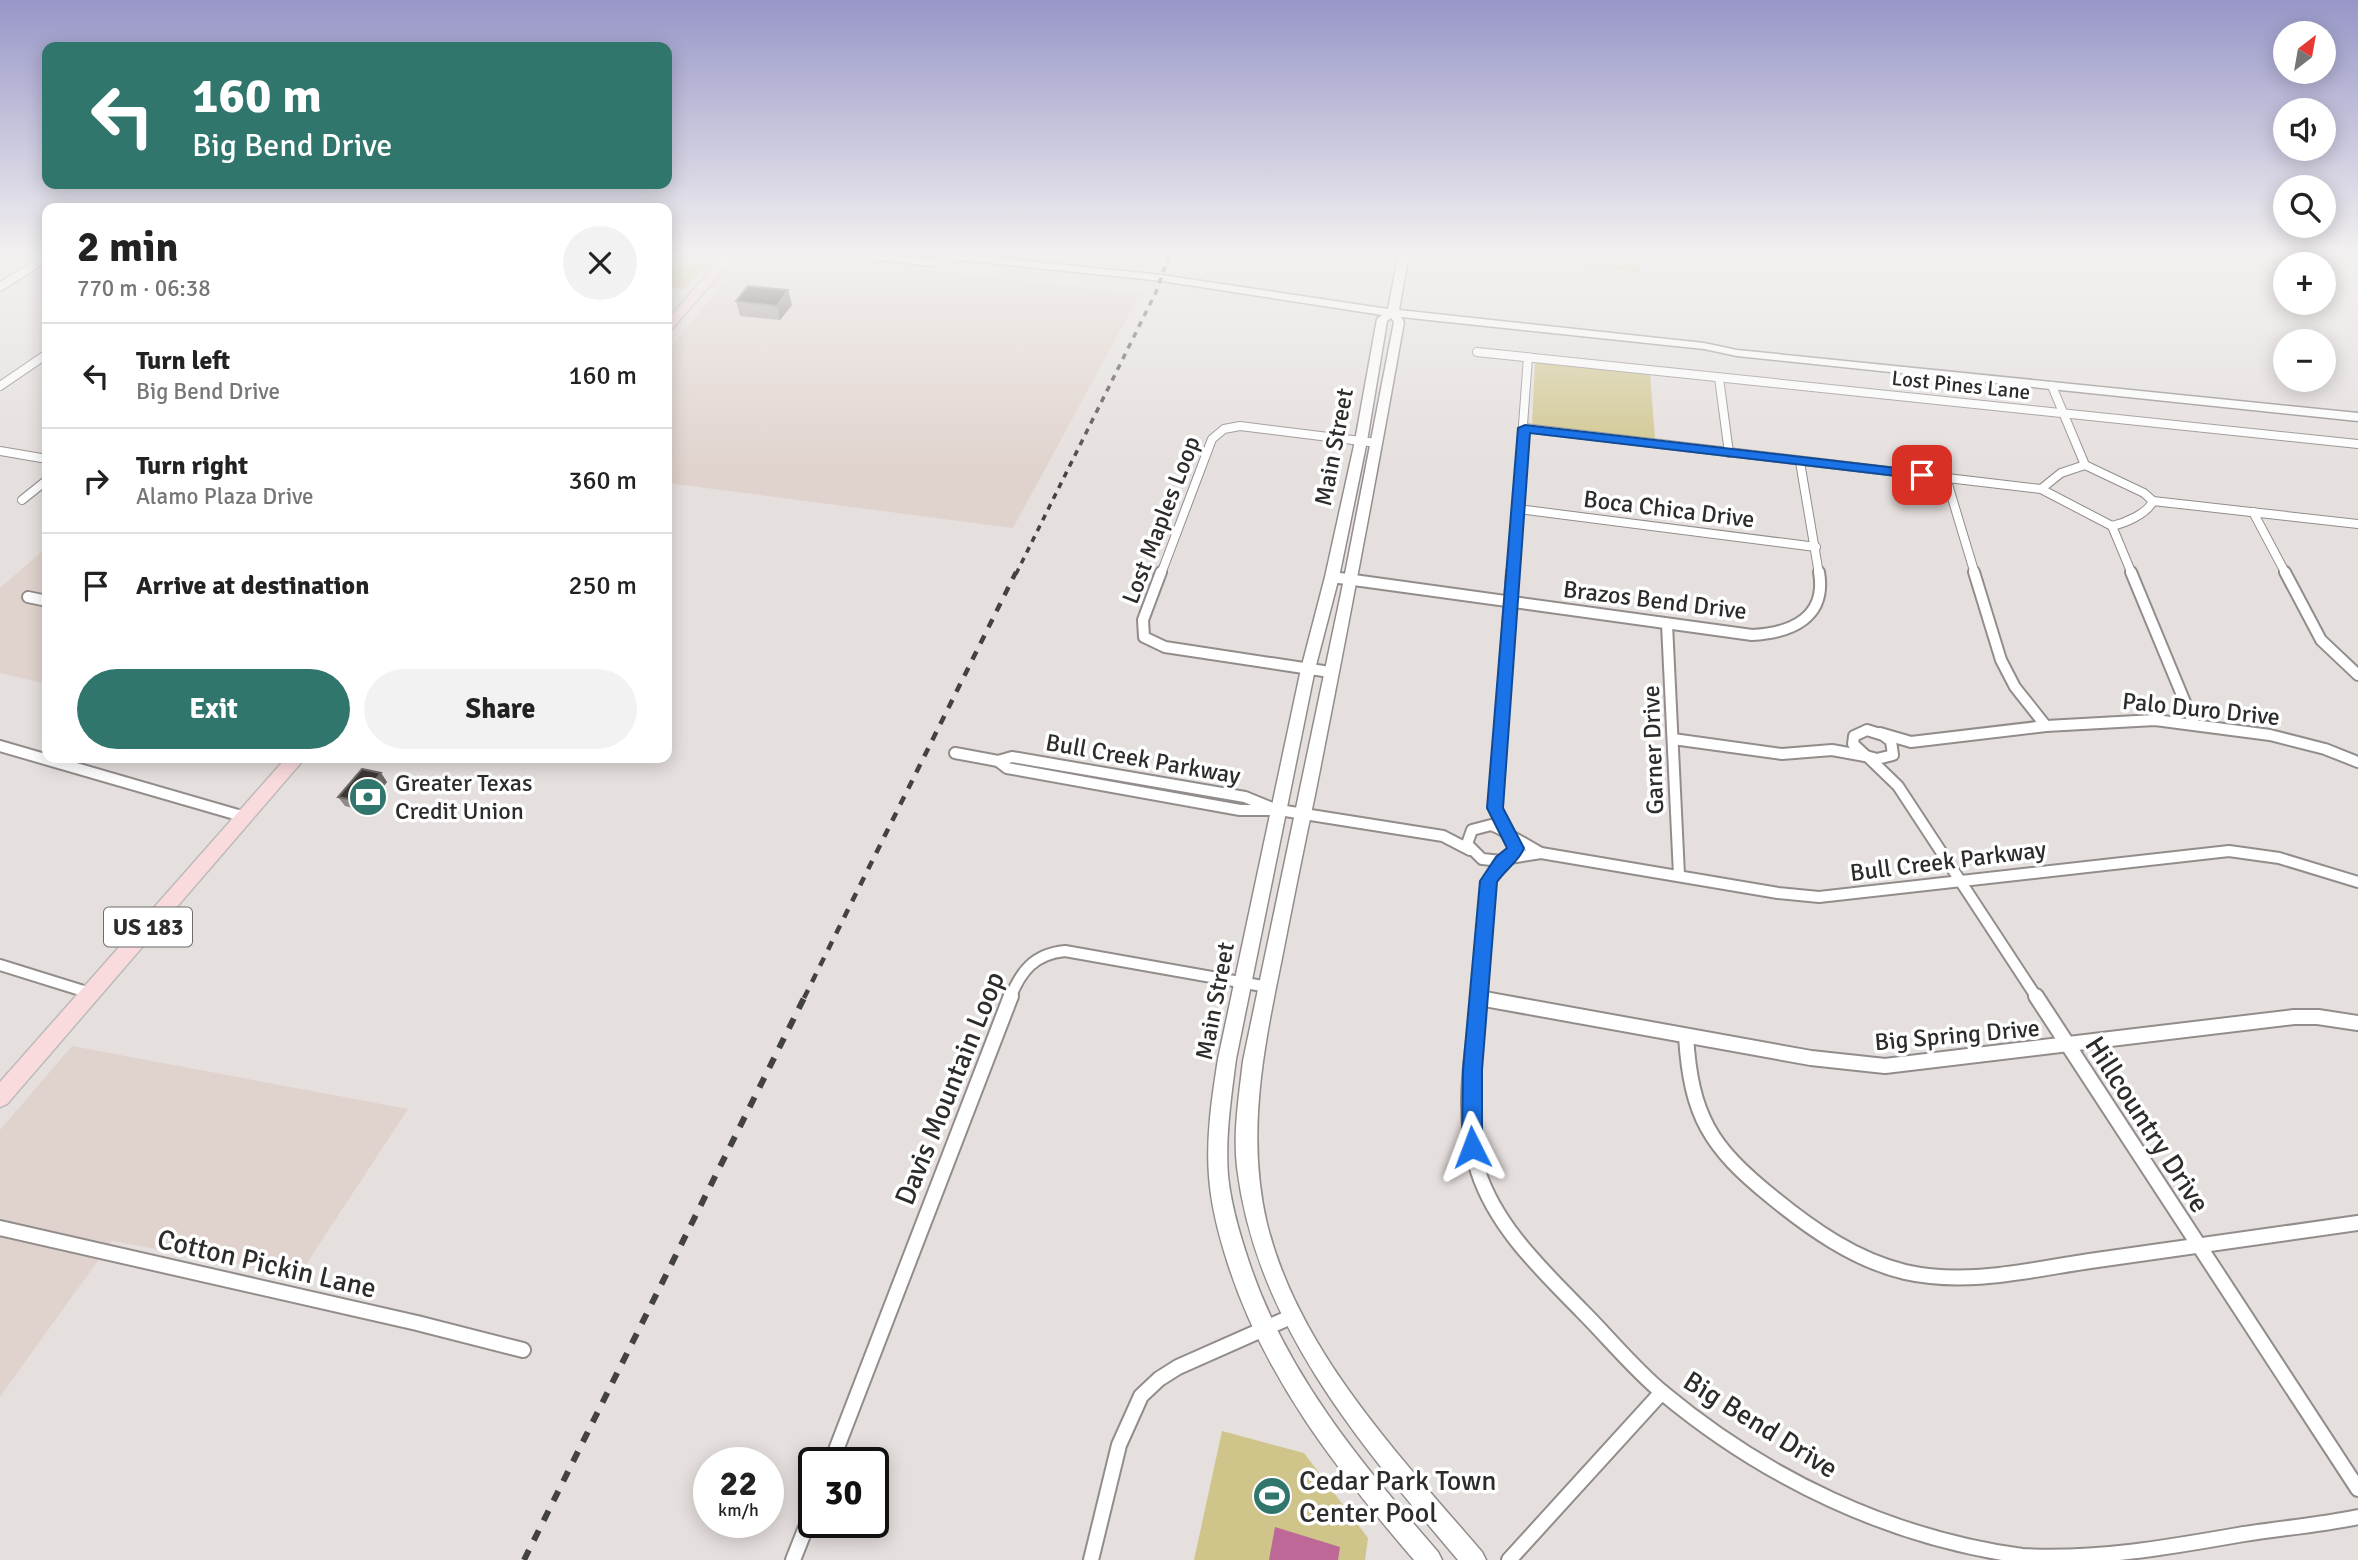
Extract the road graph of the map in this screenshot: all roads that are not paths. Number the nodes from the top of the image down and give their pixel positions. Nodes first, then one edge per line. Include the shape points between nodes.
1 (1390, 326) edge
2 (1459, 326) edge
3 (1486, 326) edge
4 (1477, 352) dead end
5 (1737, 353) junction
6 (42, 357) edge
7 (1528, 357) junction
8 (1719, 378) junction
9 (0, 386) edge
10 (2052, 386) junction
11 (2063, 414) junction
12 (2358, 417) edge
13 (1525, 428) junction
14 (1369, 442) junction
15 (2358, 444) edge
16 (0, 452) edge
17 (1729, 453) junction
18 (42, 458) edge
19 (1800, 462) junction
20 (2085, 465) junction
21 (1946, 478) junction
22 (42, 484) edge
23 (2041, 489) junction
24 (22, 500) dead end
25 (2153, 501) junction
26 (1518, 509) junction
27 (2253, 512) junction
28 (2358, 524) edge
29 (2112, 526) junction
30 (1815, 547) junction
31 (1342, 578) junction
32 (28, 597) dead end
33 (42, 600) edge
34 (1510, 602) junction
35 (1667, 624) junction
36 (1308, 669) junction
37 (1329, 672) junction
38 (2358, 675) edge
39 (2194, 724) junction
40 (2046, 726) junction
41 (1880, 733) junction
42 (1673, 739) junction
43 (1853, 740) junction
44 (1911, 742) junction
45 (0, 746) edge
46 (1832, 750) junction
47 (956, 753) dead end
48 (1866, 756) junction
49 (1892, 757) junction
50 (42, 758) edge
51 (2358, 762) edge
52 (59, 763) edge
53 (292, 763) edge
54 (1898, 786) junction
55 (1495, 808) junction
56 (1279, 810) junction
57 (1302, 814) junction
58 (245, 817) junction
59 (1476, 828) junction
60 (1509, 833) junction
61 (1443, 836) junction
62 (1473, 853) junction
63 (1541, 853) junction
64 (1506, 860) junction
65 (1679, 875) junction
66 (1489, 881) junction
67 (2358, 882) edge
68 (1961, 883) junction
69 (0, 965) edge
70 (1243, 982) junction
71 (1268, 987) junction
72 (90, 993) junction
73 (1479, 998) junction
74 (2358, 1023) edge
75 (1686, 1036) junction
76 (2068, 1045) junction
77 (0, 1097) edge
78 (2358, 1223) edge
79 (0, 1228) edge
80 (2200, 1247) junction
81 (1293, 1316) junction
82 (1264, 1329) junction
83 (523, 1350) dead end
84 (1662, 1392) junction
85 (837, 1447) edge
86 (2358, 1489) edge
87 (2358, 1517) edge
88 (802, 1538) edge
89 (793, 1560) edge
90 (1091, 1560) edge
91 (1430, 1560) edge
92 (1474, 1560) edge
93 (1509, 1560) edge

1 - 14 main road, Main Street
2 - 5 main road via 1706,354
3 - 5 main road
4 - 7 street, Lost Pines Lane
5 - 10 main road
6 - 9 street
7 - 8 street, Lost Pines Lane
7 - 13 street
8 - 11 street, Lost Pines Lane
8 - 17 street
10 - 11 street
10 - 12 main road
11 - 15 street, Lost Pines Lane
11 - 20 street
13 - 17 street
13 - 26 street
14 - 31 main road, Main Street
14 - 36 street, Lost Maples Loop via 1240,426 1217,433 1143,620 1144,637 1165,647
16 - 18 street
17 - 19 street
19 - 21 street
19 - 30 street, Brazos Bend Drive
20 - 23 street via 2073,467
20 - 25 street
21 - 23 street
21 - 40 street via 2001,660 2015,687
22 - 24 street
23 - 29 street
25 - 27 street
25 - 29 street via 2150,507
26 - 30 street, Boca Chica Drive
26 - 34 street
27 - 28 street
27 - 38 street via 2321,640
29 - 39 street
30 - 35 street, Brazos Bend Drive via 1820,598 1804,622 1746,635
31 - 34 street, Brazos Bend Drive
31 - 36 main road, Main Street
31 - 37 main road, Main Street
32 - 33 street
34 - 35 street, Brazos Bend Drive
34 - 55 street
35 - 42 street, Garner Drive
36 - 37 street, Lost Maples Loop
36 - 56 main road, Main Street
37 - 57 main road, Main Street
39 - 40 street, Palo Duro Drive via 2121,720
39 - 51 street, Palo Duro Drive via 2292,740
40 - 44 street, Palo Duro Drive
41 - 43 street via 1861,731
41 - 44 street, Palo Duro Drive
41 - 49 street via 1895,746
42 - 46 street via 1782,754
42 - 65 street, Garner Drive
43 - 46 street
43 - 48 street
44 - 49 street
45 - 50 street
46 - 48 street
47 - 56 street, Bull Creek Parkway via 998,761 1007,768 1240,810
48 - 49 street
48 - 54 street, Hillcountry Drive
49 - 54 street, Hillcountry Drive
52 - 58 street
53 - 58 main road, US 183
54 - 68 street, Hillcountry Drive
55 - 59 street
55 - 60 street
56 - 57 street, Bull Creek Parkway
56 - 70 main road, Main Street
57 - 61 street, Bull Creek Parkway
57 - 71 main road, Main Street
58 - 72 main road, US 183
59 - 60 street via 1496,826
59 - 61 street, Bull Creek Parkway
59 - 62 street via 1467,839
60 - 63 street, Bull Creek Parkway
60 - 64 street via 1516,848
61 - 62 street, Bull Creek Parkway
62 - 64 street via 1489,862
62 - 66 street
63 - 64 street, Bull Creek Parkway
63 - 65 street, Bull Creek Parkway
64 - 66 street, Big Bend Drive
65 - 68 street, Bull Creek Parkway via 1819,897
66 - 73 street, Big Bend Drive
67 - 68 street, Bull Creek Parkway via 2283,859 2229,851
68 - 76 street, Hillcountry Drive
69 - 72 street
70 - 71 street, Davis Mountain Loop
70 - 82 main road, Main Street via 1220,1106 1218,1168 1241,1277
70 - 85 street, Davis Mountain Loop via 1065,951 1049,952 1030,962 1016,984
71 - 81 main road, Main Street via 1252,1061 1247,1166 1271,1268
72 - 77 main road, US 183
73 - 75 street, Big Spring Drive
73 - 84 street, Big Bend Drive via 1470,1110 1472,1147 1488,1192 1506,1227 1558,1287
74 - 76 street, Big Spring Drive via 2294,1017
75 - 76 street, Big Spring Drive via 1885,1066
75 - 80 street via 1694,1105 1717,1145 1813,1230 1870,1261 1924,1275 1978,1277
76 - 80 street, Hillcountry Drive
78 - 80 street
79 - 83 street, Cotton Pickin Lane
80 - 86 street, Hillcountry Drive
81 - 82 street
81 - 92 main road, Main Street via 1352,1416
82 - 90 street via 1178,1367 1141,1396 1119,1445
82 - 91 main road, Main Street via 1298,1395 1327,1437
84 - 87 street, Big Bend Drive via 1718,1435 1850,1509 1919,1536 1986,1552 2082,1559 2161,1551
84 - 93 street
88 - 89 street

